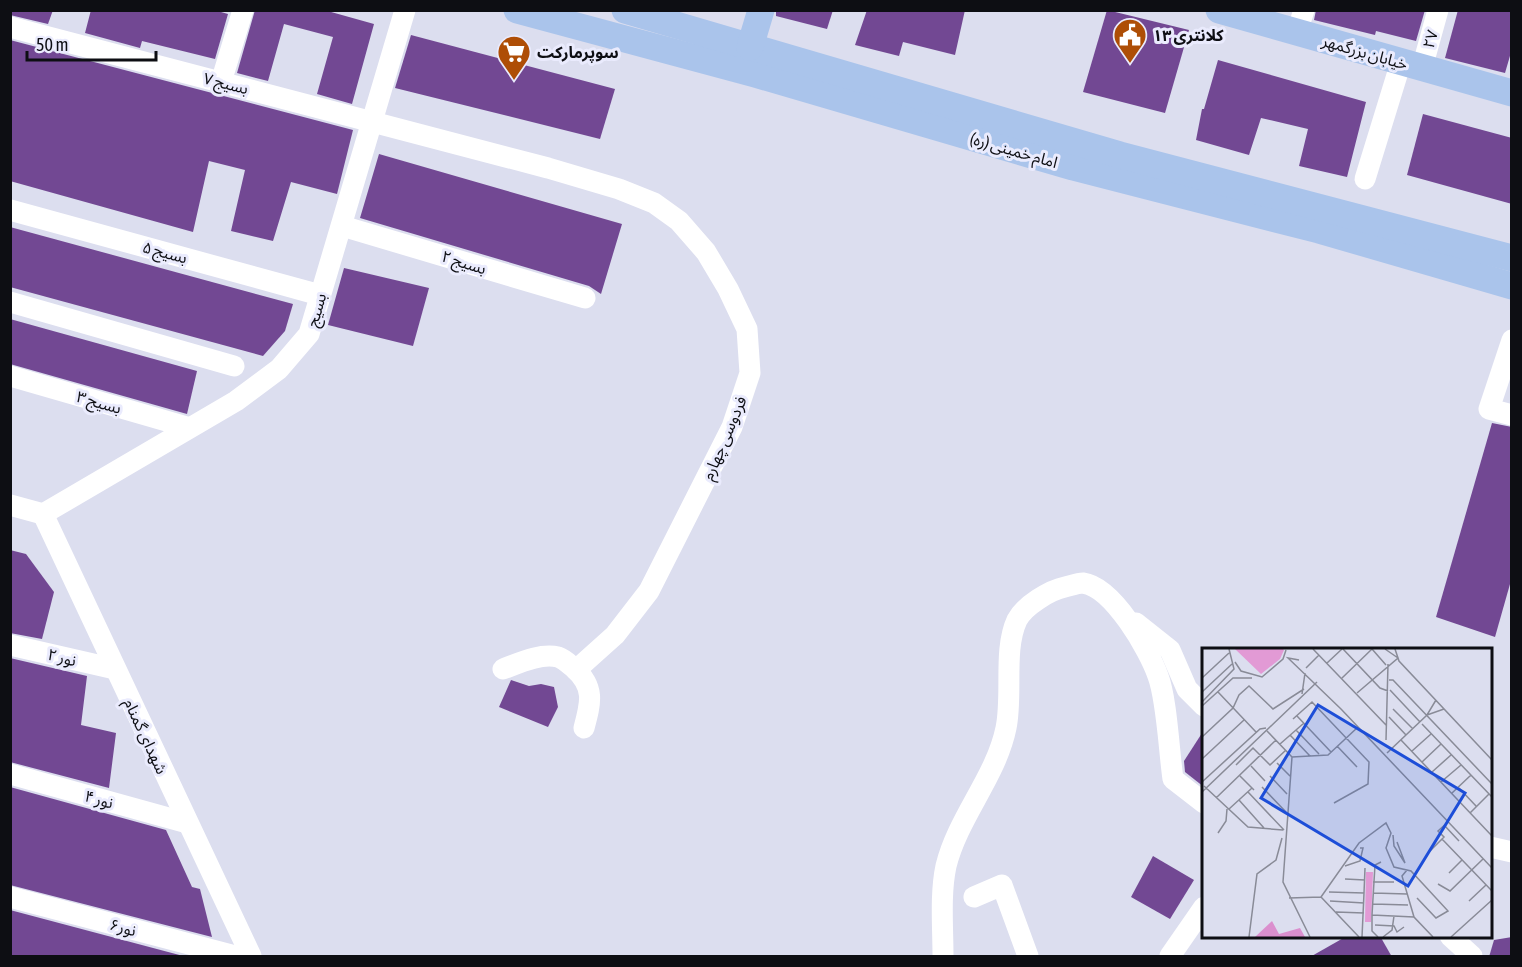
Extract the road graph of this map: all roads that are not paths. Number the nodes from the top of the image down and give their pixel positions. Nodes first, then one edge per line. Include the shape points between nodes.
1 (243, 10) edge
2 (405, 10) edge
3 (517, 10) edge
4 (625, 10) edge
5 (761, 10) edge
6 (1219, 10) edge
7 (1438, 10) edge
8 (1300, 21) edge
9 (10, 27) edge
10 (750, 47) junction
11 (1412, 65) junction
12 (221, 82) junction
13 (1512, 93) edge
14 (372, 121) junction
15 (1365, 179) dead end
16 (10, 210) edge
17 (342, 226) junction
18 (1512, 258) edge
19 (1512, 286) edge
20 (320, 295) junction
21 (585, 298) dead end
22 (10, 302) edge
23 (1512, 341) edge
24 (234, 366) dead end
25 (10, 376) edge
26 (1512, 415) edge
27 (187, 428) junction
28 (10, 505) edge
29 (43, 514) junction
30 (1121, 612) junction
31 (10, 645) edge
32 (115, 669) junction
33 (503, 669) dead end
34 (576, 670) junction
35 (1202, 704) edge
36 (584, 728) dead end
37 (10, 774) edge
38 (1202, 801) edge
39 (187, 824) junction
40 (1492, 846) edge
41 (1512, 852) edge
42 (10, 897) edge
43 (974, 897) dead end
44 (1202, 910) edge
45 (1451, 937) edge
46 (235, 957) edge
47 (251, 957) edge
48 (943, 957) edge
49 (1028, 957) edge
50 (1170, 957) edge
51 (1472, 957) edge

1 - 12 street
2 - 14 street, بسیج
3 - 19 main road, امام خمینی (ره)
4 - 10 main road, امام خمینی (ره)
5 - 10 main road
6 - 8 main road, خیابان بزرگمهر
7 - 11 street, ۲۷
8 - 11 main road, خیابان بزرگمهر
9 - 12 street, بسیج ۷
10 - 18 main road, امام خمینی (ره) via 1120,154
11 - 13 main road, خیابان بزرگمهر
11 - 15 street, ۲۷
12 - 14 street, بسیج ۷
14 - 17 street, بسیج
14 - 34 street, فردوسی چهارم via 548,168 654,203 679,221 706,252 747,329 750,373 732,428 692,508 649,591 615,635
16 - 20 street, بسیج ۵
17 - 20 street, بسیج
17 - 21 street, بسیج ۲
20 - 27 street, بسیج via 309,334 279,369 236,401
22 - 24 street
23 - 26 street via 1489,409
25 - 27 street, بسیج ۳
27 - 29 street, بسیج
28 - 29 street
29 - 32 street, شهدای گمنام
30 - 35 street via 1170,650 1187,689
30 - 38 street via 1142,642 1159,678 1173,779
30 - 48 street via 1095,588 1082,583 1058,588 1018,618 1013,635 1006,728 946,865
31 - 32 street, نور ۲
32 - 39 street, شهدای گمنام
33 - 34 street via 525,661 558,657
34 - 36 street via 587,681 590,691
37 - 39 street, نور ۴
39 - 47 street, شهدای گمنام
40 - 41 street
42 - 46 street, نور۶
43 - 49 street via 1002,885
44 - 50 street
45 - 51 street

